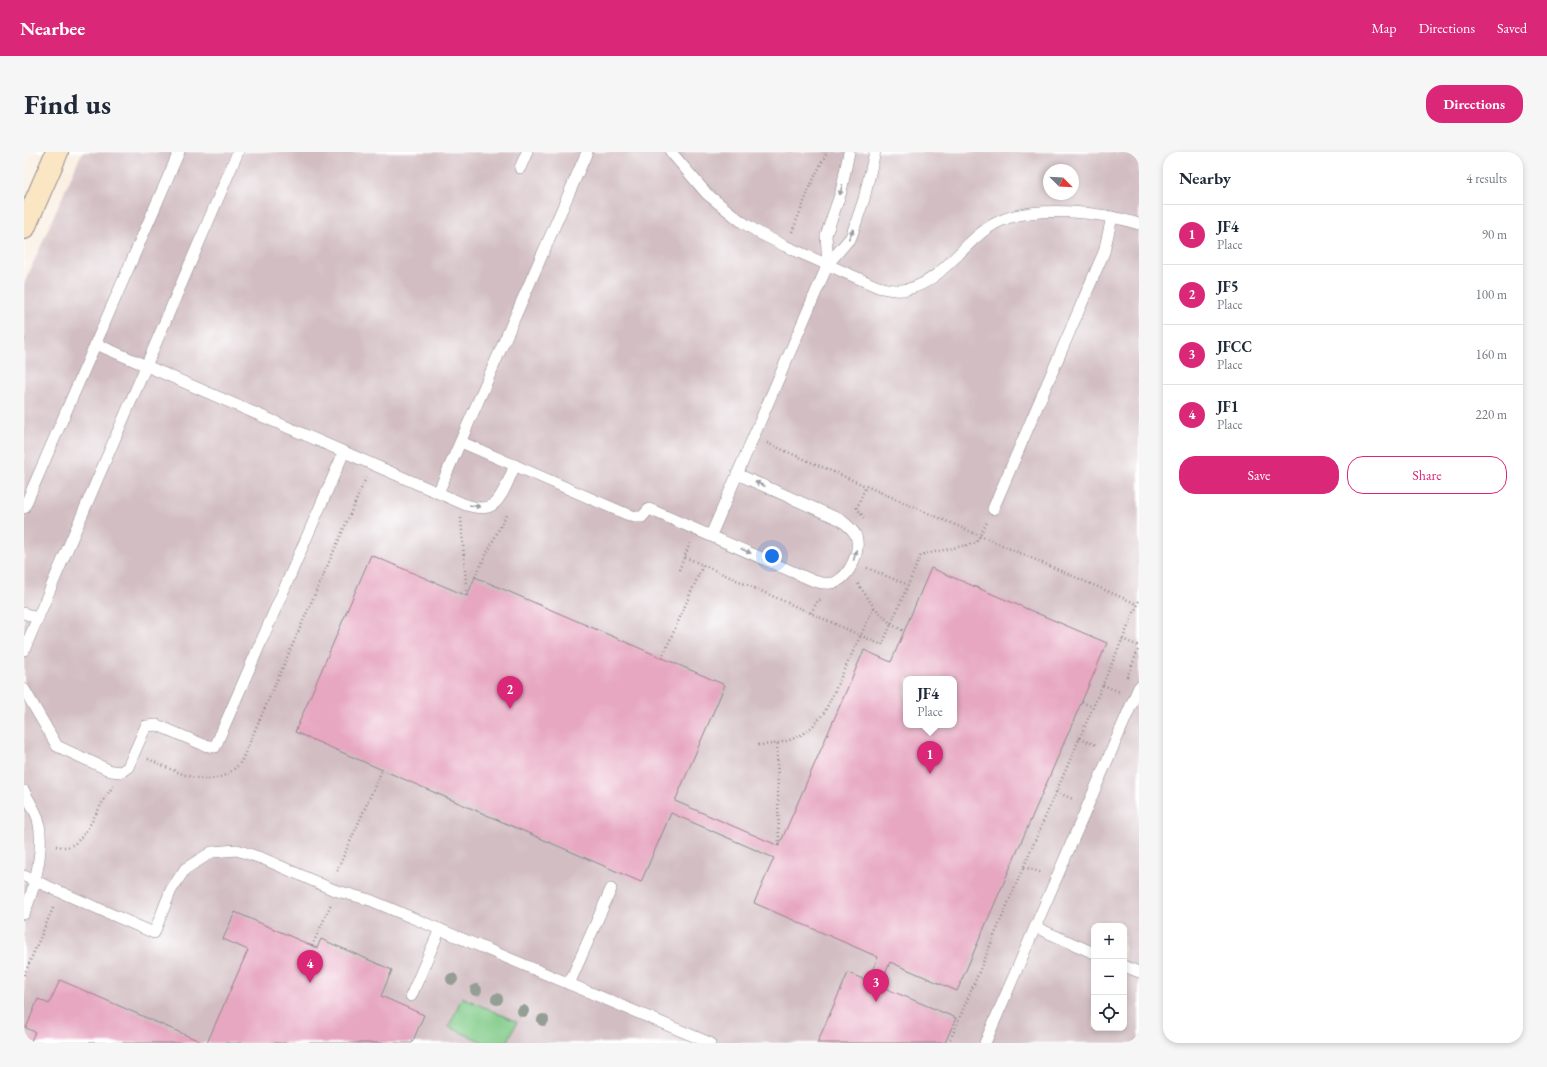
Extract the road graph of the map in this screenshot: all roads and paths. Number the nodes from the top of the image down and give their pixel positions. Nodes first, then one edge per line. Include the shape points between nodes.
1 (57, 152) edge
2 (179, 152) edge
3 (238, 152) edge
4 (528, 152) edge
5 (596, 152) edge
6 (827, 152) edge
7 (849, 152) edge
8 (875, 152) edge
9 (670, 153) edge
10 (586, 155) edge
11 (520, 168) dead end
12 (1112, 217) junction
13 (1139, 224) edge
14 (24, 228) edge
15 (792, 232) dead end
16 (828, 264) junction
17 (96, 344) junction
18 (146, 366) junction
19 (461, 442) junction
20 (766, 442) dead end
21 (344, 452) junction
22 (515, 465) junction
23 (737, 474) junction
24 (438, 493) junction
25 (466, 505) junction
26 (24, 508) edge
27 (993, 509) dead end
28 (508, 512) dead end
29 (711, 535) junction
30 (692, 540) dead end
31 (703, 565) dead end
32 (867, 568) dead end
33 (679, 570) dead end
34 (475, 577) dead end
35 (857, 584) dead end
36 (908, 585) dead end
37 (467, 596) dead end
38 (1139, 600) edge
39 (1137, 604) junction
40 (874, 607) junction
41 (24, 613) edge
42 (38, 619) junction
43 (904, 631) dead end
44 (1122, 639) junction
45 (1139, 646) edge
46 (24, 650) edge
47 (662, 658) dead end
48 (1103, 685) junction
49 (1139, 687) edge
50 (24, 689) edge
51 (1120, 692) dead end
52 (1082, 702) dead end
53 (1093, 707) junction
54 (1079, 738) junction
55 (777, 744) junction
56 (758, 745) dead end
57 (1097, 745) dead end
58 (382, 770) dead end
59 (24, 791) edge
60 (1056, 792) junction
61 (1073, 799) dead end
62 (779, 846) dead end
63 (337, 871) dead end
64 (24, 876) edge
65 (35, 881) junction
66 (611, 889) dead end
67 (60, 892) junction
68 (332, 902) dead end
69 (24, 914) edge
70 (1035, 927) junction
71 (440, 929) junction
72 (312, 946) dead end
73 (1091, 952) edge
74 (1127, 967) edge
75 (1139, 972) edge
76 (24, 975) edge
77 (569, 984) junction
78 (411, 996) dead end
79 (710, 1043) edge
80 (949, 1043) edge
81 (985, 1043) edge

1 - 14 street
2 - 17 lane
3 - 18 lane
4 - 11 lane
5 - 10 lane
6 - 15 path
7 -> 16 lane via 841,192 826,235
16 -> 8 lane via 851,237 864,199
9 - 16 lane via 707,194 742,222 779,243
10 - 19 lane
12 - 13 lane
12 - 16 lane via 1068,211 1038,212 998,222 980,232 938,273 908,290 878,287
12 - 27 lane via 1104,252
16 - 23 lane
17 - 18 lane
17 - 26 lane
18 - 21 lane
18 - 42 lane
19 - 22 lane
19 - 24 lane
20 - 39 path
21 - 24 lane
21 - 50 lane via 215,747 204,745 157,725 146,726 128,767 121,772 111,771 56,746
25 -> 22 lane via 490,507 498,500
22 - 29 lane via 635,517 642,516 649,509
23 - 29 lane
29 -> 23 lane via 814,581 824,583 836,582 854,561 857,549 856,536 841,520
24 - 25 lane
25 - 37 path via 461,518
28 - 34 path
30 - 33 path
31 - 47 path
32 - 36 path
35 - 40 path
38 - 39 path
39 - 44 path
40 - 43 path via 891,624
40 - 55 path via 819,720 802,734
41 - 42 lane
42 - 46 lane
44 - 45 path
44 - 48 path
48 - 51 path
48 - 53 path
49 - 70 lane
52 - 53 path
53 - 54 path
54 - 57 path
54 - 60 path
55 - 56 path
55 - 62 path
58 - 63 path
59 - 65 lane via 37,817 41,835
60 - 61 path
60 - 80 path
64 - 65 lane
65 - 67 lane
65 - 69 lane
66 - 77 lane
67 - 71 lane via 154,933 171,890 185,869 212,852 236,850 264,858 334,890 370,900
67 - 76 path
68 - 72 path
70 - 73 lane
70 - 81 lane
71 - 77 lane
71 - 78 lane
74 - 75 lane
77 - 79 lane

